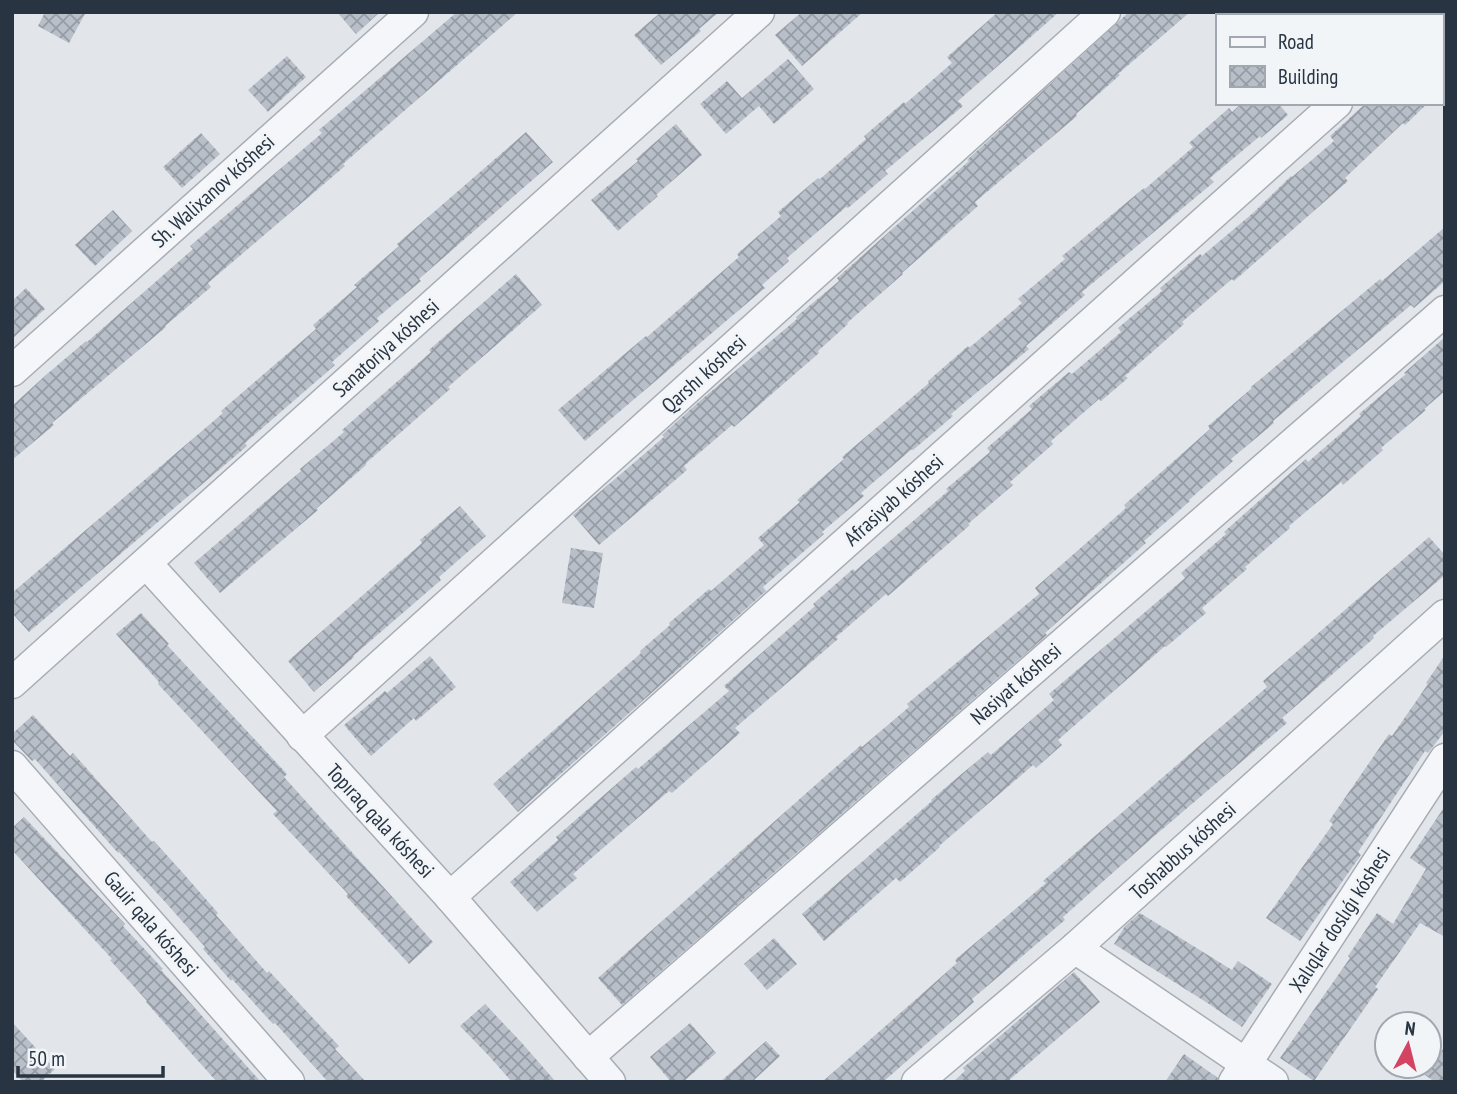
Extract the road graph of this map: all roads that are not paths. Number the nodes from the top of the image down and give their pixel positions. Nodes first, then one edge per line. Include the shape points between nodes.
1 (414, 12) edge
2 (759, 12) edge
3 (1105, 12) edge
4 (1335, 105) edge
5 (1445, 311) edge
6 (12, 371) edge
7 (146, 563) junction
8 (1445, 615) edge
9 (12, 683) edge
10 (302, 736) junction
11 (1445, 759) edge
12 (12, 766) edge
13 (450, 897) junction
14 (1075, 948) junction
15 (588, 1057) junction
16 (1240, 1073) edge
17 (289, 1082) edge
18 (610, 1082) edge
19 (917, 1082) edge
20 (1273, 1082) edge

1 - 6 street, Sh. Walixanov kóshesi
2 - 7 street, Sanatoriya kóshesi
3 - 10 street, Qarshı kóshesi
4 - 13 street, Afrasiyab kóshesi
5 - 15 street, Nasiyat kóshesi
7 - 9 street, Sanatoriya kóshesi
7 - 10 street, Topıraq qala kóshesi
8 - 14 street, Toshabbus kóshesi
10 - 13 street, Topıraq qala kóshesi
11 - 16 street, Xalıqlar doslıǵı kóshesi
12 - 17 street, Gauir qala kóshesi
13 - 15 street, Topıraq qala kóshesi
14 - 16 street
14 - 19 street, Toshabbus kóshesi
15 - 18 street, Topıraq qala kóshesi
16 - 20 street

